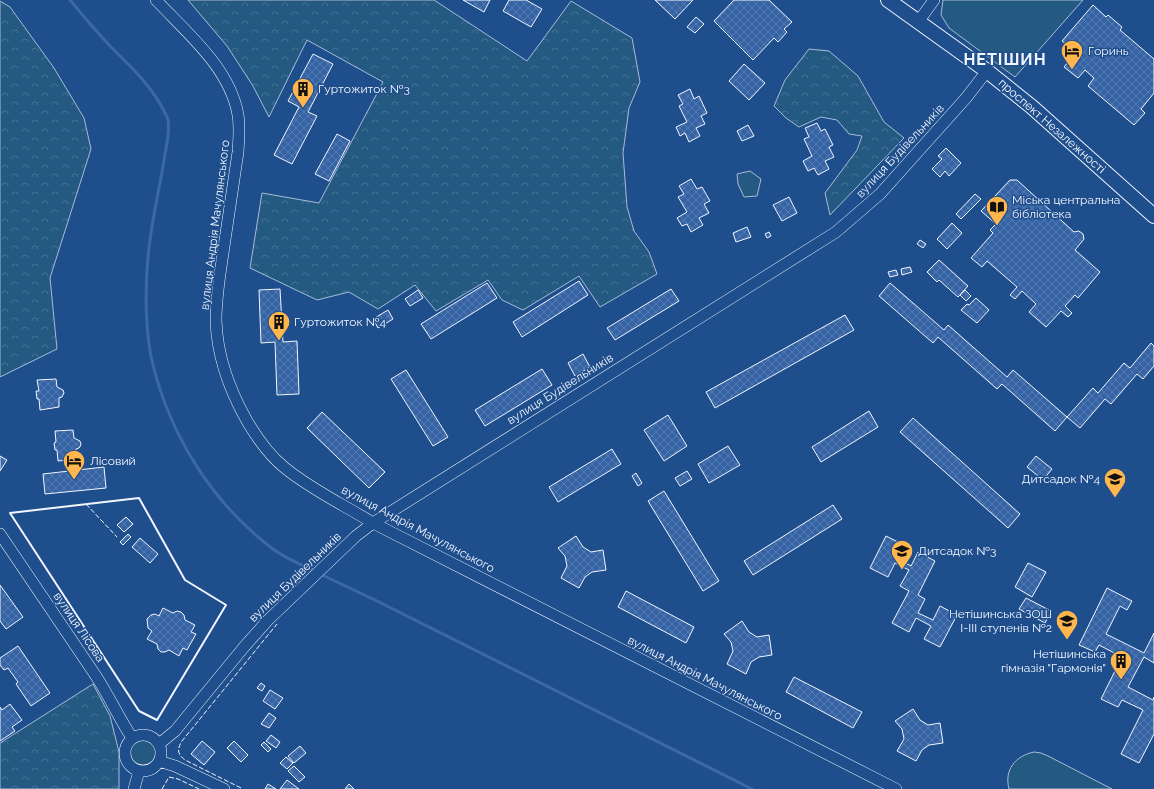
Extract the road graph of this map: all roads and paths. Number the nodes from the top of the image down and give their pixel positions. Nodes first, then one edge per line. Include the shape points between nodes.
1 (156, 0) edge
2 (888, 0) edge
3 (934, 0) edge
4 (918, 22) junction
5 (987, 72) junction
6 (1154, 216) edge
7 (373, 523) junction
8 (0, 534) edge
9 (132, 738) junction
10 (159, 744) junction
11 (159, 761) junction
12 (139, 770) junction
13 (134, 789) edge
14 (224, 789) edge
15 (896, 789) edge

1 - 7 street, вулиця Андрія Мачулянського via 215,65 230,89 238,114 240,137 217,295 216,320 220,352 232,390 252,430 284,468
2 - 4 main road, проспект Незалежності
3 - 4 street
4 - 5 main road, проспект Незалежності
5 - 6 main road, проспект Незалежності via 1032,107
5 - 7 street, вулиця Будівельників via 880,194 836,232
7 - 10 street, вулиця Будівельників via 278,610 244,646 175,731
7 - 15 street, вулиця Андрія Мачулянського
8 - 9 street, вулиця Лісова via 109,696
9 - 10 street via 144,734
9 - 12 street via 125,748 126,759
10 - 11 street via 162,752
11 - 12 street via 151,769
11 - 14 street
12 - 13 street

